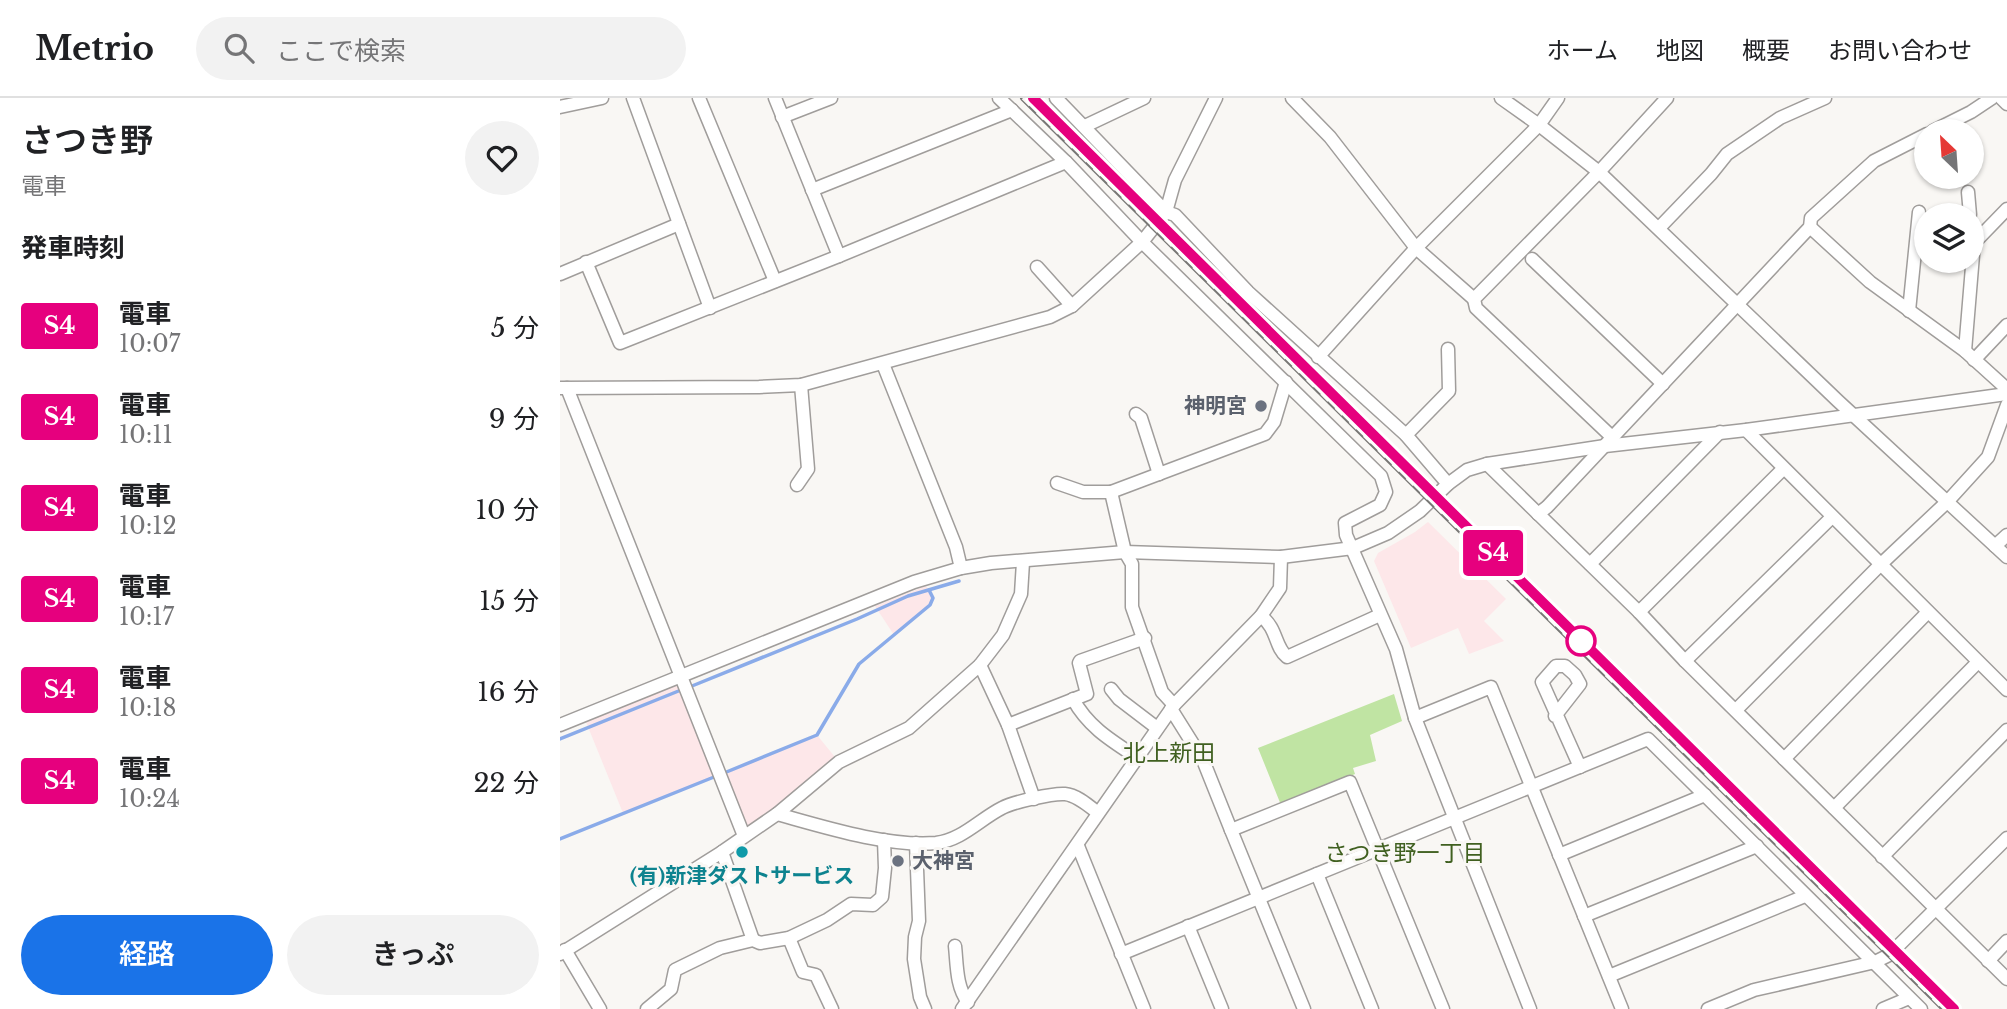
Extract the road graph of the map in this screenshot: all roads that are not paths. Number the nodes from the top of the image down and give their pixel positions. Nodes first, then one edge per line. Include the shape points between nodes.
1 (602, 98) edge
2 (633, 98) edge
3 (699, 98) edge
4 (775, 98) edge
5 (831, 98) edge
6 (999, 98) edge
7 (1056, 98) edge
8 (1144, 98) edge
9 (1216, 98) edge
10 (1292, 98) edge
11 (1501, 98) edge
12 (1558, 98) edge
13 (1667, 98) edge
14 (1825, 98) edge
15 (1992, 98) edge
16 (1067, 104) edge
17 (560, 107) edge
18 (1012, 110) junction
19 (782, 117) junction
20 (1957, 119) edge
21 (1539, 125) junction
22 (1085, 126) junction
23 (1914, 141) edge
24 (1066, 162) junction
25 (1599, 172) junction
26 (812, 190) junction
27 (1968, 192) dead end
28 (1968, 203) edge
29 (2007, 209) edge
30 (1166, 212) junction
31 (679, 224) junction
32 (1810, 227) junction
33 (1659, 228) junction
34 (1984, 231) edge
35 (1142, 242) junction
36 (1416, 248) junction
37 (839, 256) junction
38 (1532, 259) dead end
39 (586, 262) junction
40 (1914, 262) edge
41 (1037, 267) dead end
42 (1972, 273) edge
43 (560, 274) edge
44 (775, 281) junction
45 (1474, 299) junction
46 (1737, 304) junction
47 (1072, 306) junction
48 (710, 308) junction
49 (1909, 311) junction
50 (2007, 325) edge
51 (1448, 349) dead end
52 (1970, 356) junction
53 (1318, 357) junction
54 (883, 364) junction
55 (1286, 382) junction
56 (1663, 384) junction
57 (801, 385) junction
58 (564, 388) edge
59 (2007, 391) edge
60 (2007, 405) edge
61 (1136, 414) dead end
62 (1856, 416) junction
63 (1746, 430) junction
64 (1720, 432) junction
65 (1406, 435) junction
66 (1609, 442) junction
67 (1487, 464) junction
68 (1783, 469) junction
69 (1159, 474) junction
70 (1057, 483) dead end
71 (1448, 484) junction
72 (797, 485) dead end
73 (1111, 492) junction
74 (1948, 501) junction
75 (1538, 514) junction
76 (1832, 517) junction
77 (2007, 535) edge
78 (1995, 546) junction
79 (1353, 548) junction
80 (1125, 552) junction
81 (1281, 557) junction
82 (2007, 557) edge
83 (1023, 562) junction
84 (1590, 564) junction
85 (1880, 565) junction
86 (961, 568) junction
87 (1639, 612) junction
88 (1928, 612) junction
89 (1380, 615) junction
90 (1261, 616) junction
91 (1145, 638) junction
92 (1685, 661) junction
93 (1978, 662) junction
94 (980, 665) junction
95 (682, 676) junction
96 (1111, 689) dead end
97 (2007, 691) edge
98 (1073, 699) junction
99 (1172, 707) junction
100 (1736, 710) junction
101 (1555, 716) dead end
102 (1415, 718) junction
103 (560, 724) edge
104 (1008, 725) junction
105 (1157, 728) junction
106 (2007, 730) edge
107 (1138, 758) junction
108 (1784, 759) junction
109 (1580, 767) junction
110 (1532, 787) junction
111 (1705, 795) junction
112 (1034, 799) junction
113 (1834, 807) junction
114 (1098, 813) junction
115 (777, 814) junction
116 (1455, 818) junction
117 (1231, 830) junction
118 (744, 836) junction
119 (2007, 838) edge
120 (884, 840) junction
121 (916, 843) junction
122 (1078, 846) junction
123 (1757, 846) junction
124 (1378, 849) junction
125 (722, 852) junction
126 (1559, 855) junction
127 (1882, 857) junction
128 (1317, 874) junction
129 (1805, 896) junction
130 (1259, 898) junction
131 (1935, 909) junction
132 (1584, 916) junction
133 (1188, 926) junction
134 (789, 938) junction
135 (753, 940) junction
136 (2007, 940) edge
137 (955, 946) dead end
138 (563, 952) edge
139 (1121, 954) junction
140 (1988, 961) junction
141 (1875, 962) junction
142 (1608, 976) junction
143 (2007, 979) edge
144 (1909, 998) junction
145 (965, 1006) edge
146 (600, 1009) edge
147 (647, 1009) edge
148 (832, 1009) edge
149 (925, 1009) edge
150 (1144, 1009) edge
151 (1222, 1009) edge
152 (1304, 1009) edge
153 (1373, 1009) edge
154 (1443, 1009) edge
155 (1530, 1009) edge
156 (1622, 1009) edge
157 (1708, 1009) edge
158 (1883, 1009) edge
159 (1921, 1009) edge

1 - 17 street
2 - 31 street
3 - 44 street
4 - 19 street
5 - 19 street
6 - 18 street
7 - 16 street
8 - 22 street
9 - 30 street via 1175,180
10 - 36 street via 1346,156
11 - 21 street
12 - 21 street
13 - 25 street
14 - 33 street via 1780,118 1727,154
15 - 20 street
16 - 22 street
18 - 24 street
18 - 26 street
19 - 26 street
21 - 25 street
21 - 36 street
22 - 30 street
23 - 32 street via 1874,161 1811,218
24 - 35 street
24 - 37 street
25 - 33 street
25 - 45 street
26 - 37 street
27 - 28 street
29 - 34 street
30 - 35 street
30 - 53 street via 1175,215
31 - 39 street
31 - 48 street
32 - 46 street
32 - 49 street
33 - 46 street
35 - 47 street
35 - 55 street
36 - 45 street
36 - 53 street
37 - 44 street
38 - 56 street
39 - 43 street
39 - 48 street via 620,343
40 - 49 street
41 - 47 street
42 - 52 street
44 - 48 street
45 - 66 street via 1476,307
46 - 56 street
46 - 62 street
47 - 54 street via 1050,317
49 - 52 street
50 - 52 street
51 - 65 street via 1449,391
52 - 59 street
53 - 65 street
54 - 57 street
54 - 86 street
55 - 69 street via 1274,422 1265,434
55 - 79 street via 1381,476 1386,492 1380,505 1345,523
56 - 66 street
57 - 58 street
57 - 72 street via 808,469
58 - 95 street
59 - 62 street
60 - 74 street via 1989,457
61 - 69 street
62 - 63 street
62 - 74 street
63 - 64 street
63 - 68 street
64 - 66 street
64 - 84 street
65 - 71 street
66 - 67 street
66 - 75 street
67 - 71 street via 1467,470
67 - 75 street
68 - 76 street
68 - 87 street
69 - 73 street
70 - 73 street via 1083,492
71 - 79 street via 1388,533
73 - 80 street
74 - 78 street
74 - 85 street
75 - 84 street
76 - 85 street
76 - 92 street
77 - 78 street
78 - 82 street
79 - 81 street
79 - 89 street
80 - 81 street
80 - 83 street
80 - 91 street via 1132,564 1132,607
81 - 90 street via 1280,588
83 - 86 street
83 - 94 street via 1021,594 1003,635
84 - 87 street
85 - 88 street
85 - 100 street
86 - 95 street via 914,582
87 - 92 street
88 - 93 street
88 - 108 street
89 - 90 street via 1287,657 1271,623
89 - 102 street via 1396,649
90 - 99 street
91 - 98 street via 1080,661 1087,694
91 - 99 street via 1162,692
92 - 100 street
93 - 97 street
93 - 113 street
94 - 104 street
94 - 115 street via 909,727 839,762
95 - 103 street
95 - 118 street
96 - 105 street
98 - 104 street
98 - 107 street via 1097,730
99 - 105 street
99 - 117 street via 1203,760
100 - 108 street
101 - 109 street
102 - 110 street via 1491,687
102 - 116 street
104 - 112 street
105 - 107 street
106 - 127 street
107 - 114 street
108 - 113 street
109 - 110 street
109 - 111 street via 1648,739
110 - 116 street
110 - 126 street
111 - 123 street
111 - 126 street
112 - 114 street via 1066,794
112 - 121 street via 1003,807 952,839
113 - 127 street
114 - 122 street
115 - 118 street
115 - 120 street
116 - 124 street
116 - 155 street
117 - 124 street via 1350,782
117 - 130 street
118 - 125 street
119 - 131 street
120 - 121 street
120 - 134 street via 882,897 873,905 851,904
121 - 149 street via 919,921 914,959
122 - 139 street
122 - 145 street
123 - 129 street
123 - 132 street
124 - 128 street
124 - 154 street
125 - 135 street
125 - 138 street
126 - 132 street
127 - 131 street
128 - 130 street
128 - 153 street
129 - 141 street
129 - 142 street
130 - 133 street
130 - 152 street
131 - 140 street
131 - 141 street via 1889,955
132 - 142 street
133 - 139 street
133 - 151 street
134 - 135 street
134 - 148 street via 803,972 816,975
135 - 147 street via 720,948 675,970 671,989
136 - 140 street
137 - 145 street
138 - 146 street
139 - 150 street
140 - 143 street
141 - 144 street
141 - 157 street via 1754,990
142 - 156 street
144 - 158 street
144 - 159 street

